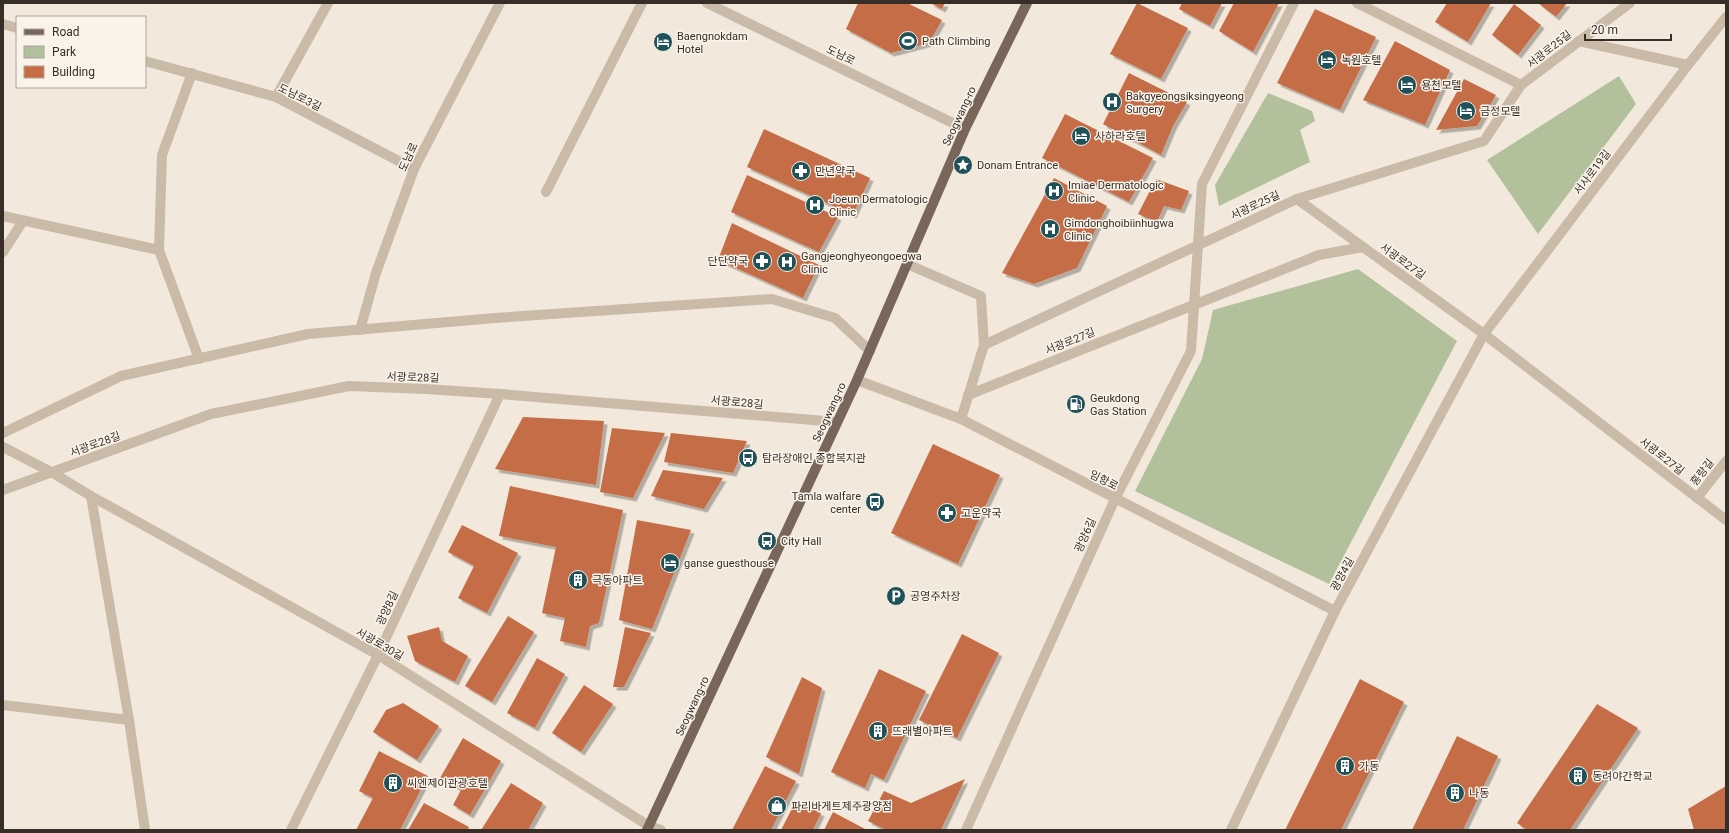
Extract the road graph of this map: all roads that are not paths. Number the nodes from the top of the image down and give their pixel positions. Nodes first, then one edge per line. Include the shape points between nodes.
1 (328, 3) edge
2 (500, 3) edge
3 (642, 3) edge
4 (707, 3) edge
5 (1027, 3) edge
6 (1294, 3) edge
7 (1357, 3) edge
8 (1630, 3) edge
9 (3, 24) edge
10 (1724, 24) edge
11 (16, 28) edge
12 (1579, 41) junction
13 (146, 61) edge
14 (1688, 65) junction
15 (192, 73) junction
16 (1521, 85) junction
17 (276, 98) junction
18 (965, 129) junction
19 (414, 169) junction
20 (546, 192) dead end
21 (1297, 199) junction
22 (3, 216) edge
23 (23, 220) junction
24 (1198, 245) junction
25 (1363, 247) junction
26 (159, 250) junction
27 (3, 252) edge
28 (907, 264) junction
29 (1194, 304) junction
30 (360, 330) junction
31 (1484, 334) junction
32 (984, 345) junction
33 (870, 351) junction
34 (199, 359) junction
35 (857, 380) junction
36 (500, 394) junction
37 (968, 395) junction
38 (961, 419) junction
39 (837, 422) junction
40 (3, 433) edge
41 (3, 447) edge
42 (1726, 461) edge
43 (53, 473) junction
44 (3, 490) edge
45 (91, 496) junction
46 (1697, 498) junction
47 (1115, 499) junction
48 (1726, 520) edge
49 (1335, 611) junction
50 (378, 655) junction
51 (3, 706) edge
52 (129, 720) junction
53 (648, 828) edge
54 (144, 830) edge
55 (291, 830) edge
56 (661, 830) edge
57 (966, 830) edge
58 (1231, 830) edge

1 - 17 street
2 - 19 street, 도남로
3 - 20 street
4 - 18 street, 도남로
5 - 18 main road, Seogwang-ro
6 - 24 street, 광양6길 via 1202,184
7 - 16 street
8 - 12 street, 서광로25길
9 - 11 street
10 - 14 street, 서사로19길
12 - 14 street
12 - 16 street, 서광로25길
13 - 15 street, 도남로3길
14 - 31 street, 서사로19길
15 - 17 street, 도남로3길
15 - 26 street via 162,155
16 - 21 street, 서광로25길 via 1484,141
17 - 19 street, 도남로3길
18 - 28 main road, Seogwang-ro
19 - 30 street, 도남로 via 376,273
21 - 24 street, 서광로25길
21 - 25 street
22 - 23 street
23 - 26 street
23 - 27 street
24 - 29 street, 광양6길
24 - 32 street, 서광로25길
25 - 29 street, 서광로27길 via 1319,255
25 - 31 street, 서광로27길
26 - 34 street
28 - 32 street via 982,296
28 - 33 main road, Seogwang-ro
29 - 37 street, 서광로27길
29 - 47 street, 광양6길 via 1191,351
30 - 33 street via 503,317 772,299 835,318
30 - 34 street via 308,334
31 - 46 street, 서광로27길
31 - 49 street, 광양4길
32 - 37 street
33 - 35 main road, Seogwang-ro
34 - 40 street via 121,376
35 - 38 street, 임항로
35 - 39 main road, Seogwang-ro
36 - 39 street, 서광로28길
36 - 43 street, 서광로28길 via 349,386 211,414
36 - 50 street, 광양8길
37 - 38 street
38 - 47 street, 임항로
39 - 53 main road, Seogwang-ro
41 - 43 street, 서광로30길
42 - 46 street, 홍랑길
43 - 44 street, 서광로28길
43 - 45 street, 서광로30길
45 - 50 street, 서광로30길
45 - 52 street
46 - 48 street, 서광로27길
47 - 49 street, 임항로
47 - 57 street, 광양6길
49 - 58 street, 광양4길
50 - 53 street, 서광로30길
50 - 55 street, 광양8길
51 - 52 street
52 - 54 street
53 - 56 street, 서광로30길

